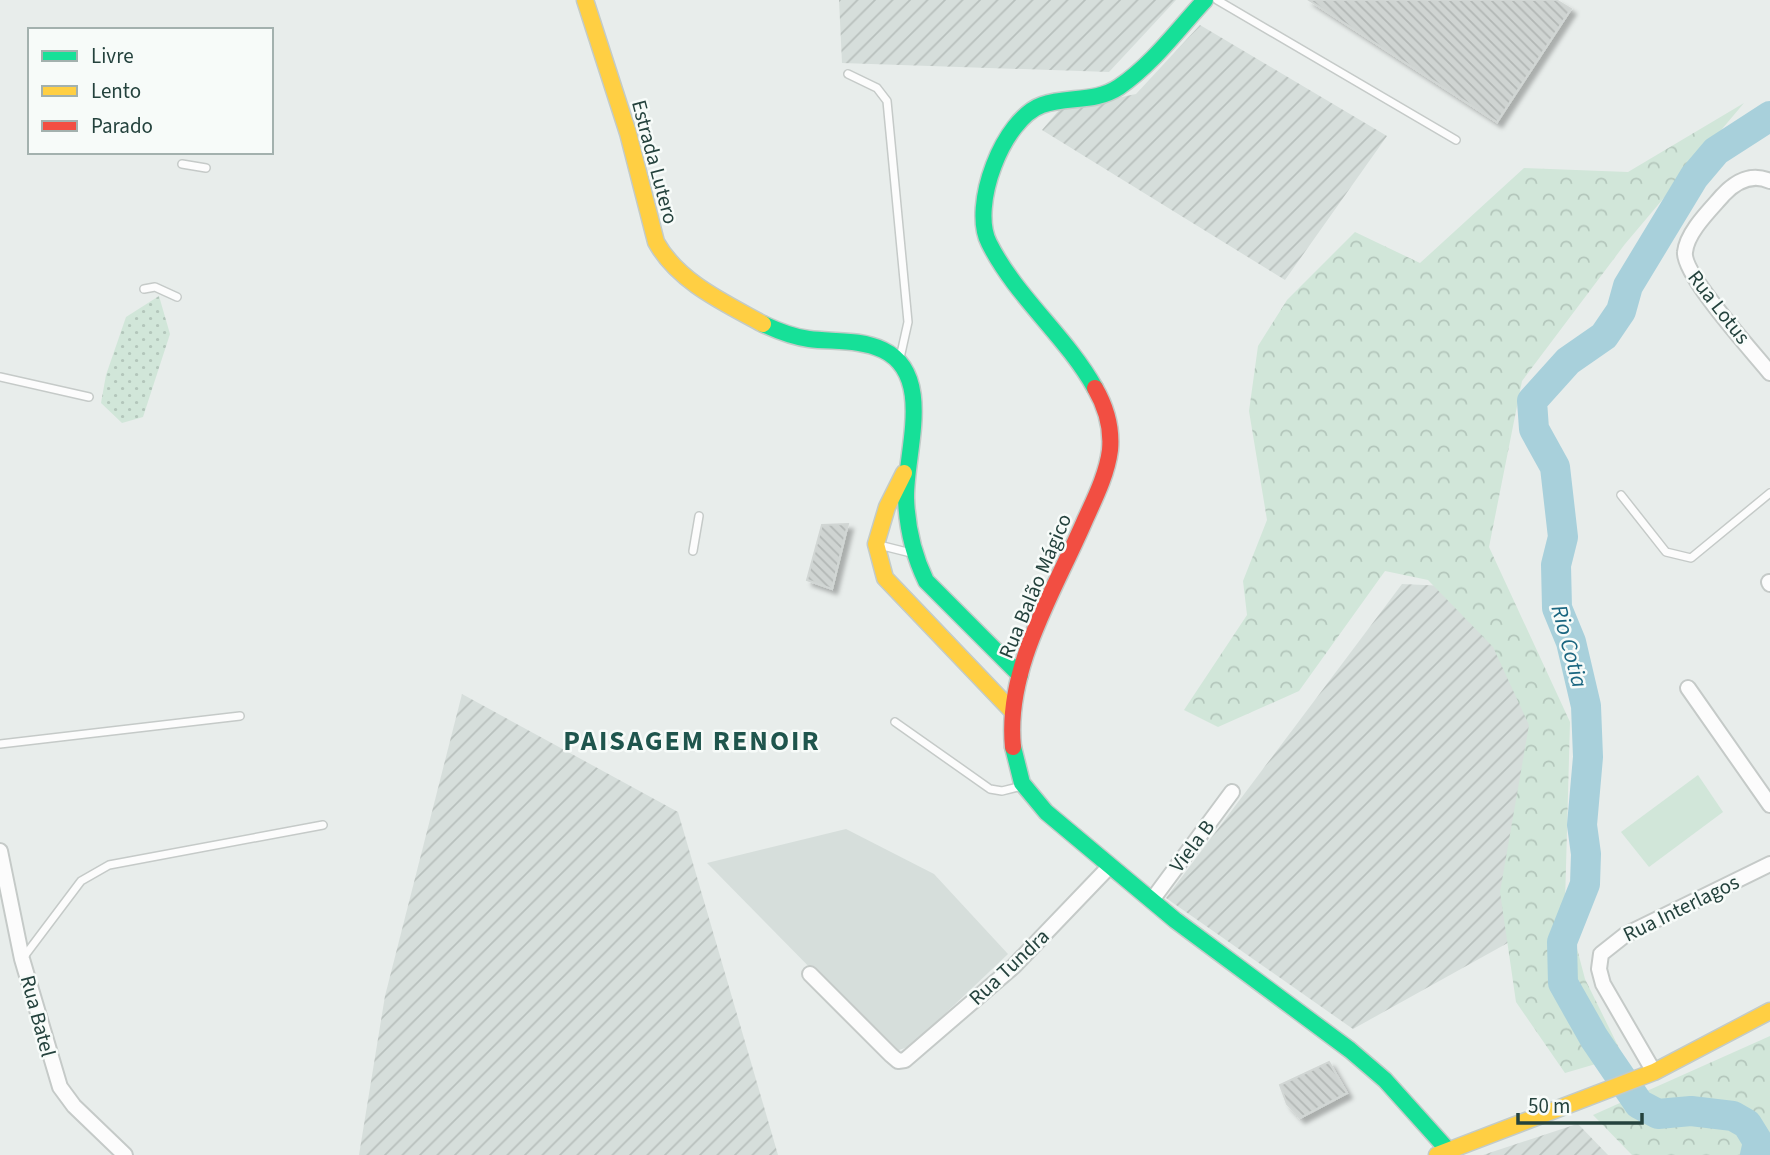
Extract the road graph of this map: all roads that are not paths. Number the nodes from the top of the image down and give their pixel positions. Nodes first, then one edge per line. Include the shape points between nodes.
1 (585, 0) edge
2 (1205, 0) edge
3 (1217, 0) edge
4 (848, 74) dead end
5 (1456, 140) dead end
6 (183, 164) dead end
7 (206, 168) dead end
8 (1770, 181) edge
9 (144, 289) dead end
10 (177, 298) dead end
11 (898, 362) junction
12 (1770, 373) edge
13 (0, 377) edge
14 (89, 397) dead end
15 (906, 469) junction
16 (1770, 493) edge
17 (1622, 495) dead end
18 (699, 516) dead end
19 (876, 544) junction
20 (693, 551) dead end
21 (912, 553) junction
22 (1020, 675) junction
23 (1688, 688) dead end
24 (1012, 710) junction
25 (240, 716) dead end
26 (895, 722) dead end
27 (0, 744) edge
28 (1023, 786) junction
29 (1232, 792) dead end
30 (1770, 806) edge
31 (323, 825) dead end
32 (0, 851) edge
33 (1770, 864) edge
34 (1108, 868) junction
35 (1152, 900) junction
36 (22, 959) junction
37 (810, 974) dead end
38 (1770, 1011) edge
39 (1648, 1075) junction
40 (1442, 1152) edge
41 (125, 1155) edge

1 - 11 street, Estrada Lutero via 633,152 654,238 673,267 776,330 794,337 869,344
2 - 22 street, Rua Balão Mágico via 1131,78 1112,91 1044,104 1027,112 1013,127 983,201 982,225 992,248 1007,274 1082,368 1103,403 1110,426 1110,448 1099,487
3 - 5 lane
4 - 11 lane via 877,88 887,101 908,322
6 - 7 lane
8 - 12 street, Rua Lotus via 1759,176 1725,193 1690,236 1685,252 1691,275
9 - 10 lane via 155,287
11 - 15 street via 913,388
13 - 14 lane
15 - 19 street via 887,507
15 - 21 street
16 - 17 lane via 1691,558 1666,552
18 - 20 lane
19 - 21 lane
19 - 24 street via 878,561 894,590
21 - 22 street via 926,581
22 - 24 street, Rua Balão Mágico
23 - 30 street
24 - 28 street, Rua Balão Mágico via 1016,768
25 - 27 lane
26 - 28 lane via 990,789
28 - 34 street, Rua Balão Mágico
29 - 35 street, Viela B
31 - 36 lane via 109,865 81,881
32 - 36 street, Rua Batel
33 - 39 street, Rua Interlagos via 1625,934 1601,954 1603,984
34 - 35 street, Rua Balão Mágico
34 - 37 street, Rua Tundra via 1014,966 905,1060 891,1055
35 - 40 street, Rua Balão Mágico via 1385,1080
36 - 41 street, Rua Batel via 60,1087
38 - 39 street
39 - 40 street

